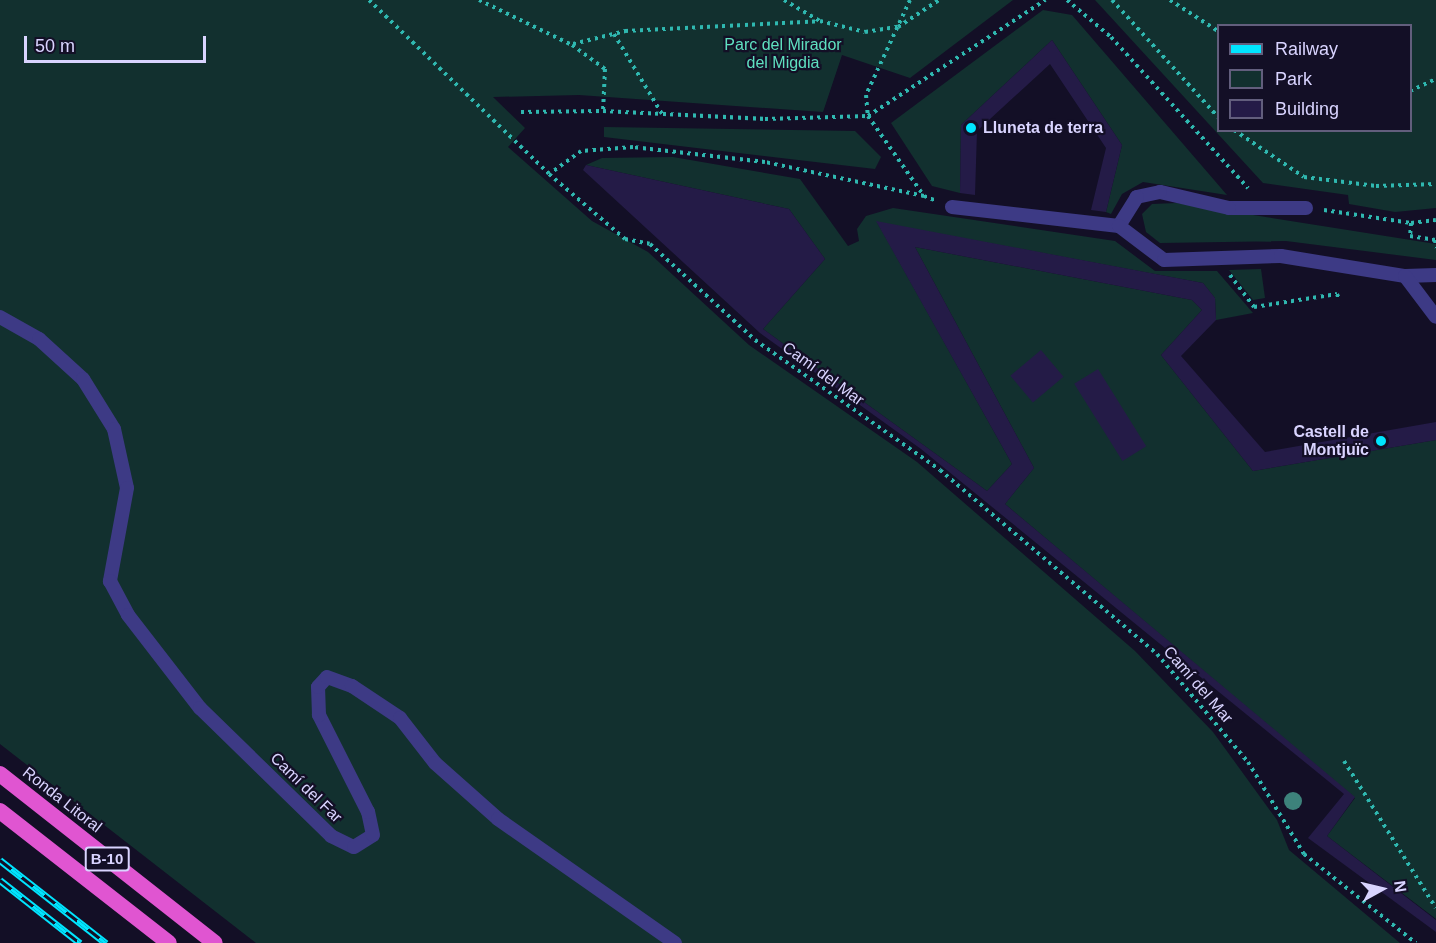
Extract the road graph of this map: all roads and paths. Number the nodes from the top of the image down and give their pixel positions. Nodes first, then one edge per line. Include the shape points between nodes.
1 (369, 0) edge
2 (479, 0) edge
3 (784, 0) edge
4 (910, 0) edge
5 (939, 0) edge
6 (1045, 0) edge
7 (1067, 0) edge
8 (1112, 0) edge
9 (1170, 0) edge
10 (820, 21) junction
11 (898, 27) junction
12 (1217, 30) edge
13 (614, 34) junction
14 (572, 45) junction
15 (1436, 79) edge
16 (1412, 90) edge
17 (603, 111) junction
18 (521, 112) dead end
19 (662, 114) junction
20 (868, 116) junction
21 (1217, 116) edge
22 (1237, 132) edge
23 (549, 174) junction
24 (1436, 184) edge
25 (1254, 190) dead end
26 (952, 207) dead end
27 (1306, 208) joint
28 (1436, 220) edge
29 (1411, 223) junction
30 (1119, 226) junction
31 (1435, 240) edge
32 (1436, 248) edge
33 (1216, 258) junction
34 (1436, 274) edge
35 (1405, 276) junction
36 (1339, 299) dead end
37 (0, 317) edge
38 (1436, 317) edge
39 (1344, 761) dead end
40 (0, 774) edge
41 (0, 811) edge
42 (1436, 908) edge
43 (169, 943) edge
44 (215, 943) edge
45 (675, 943) edge
46 (1416, 943) edge

1 - 23 path, Camí del Mar
2 - 14 path
3 - 10 path
4 - 11 path
5 - 11 path
6 - 20 path
7 - 25 path via 1111,37 1244,186
8 - 21 path
9 - 12 path
10 - 11 path via 865,32
10 - 13 path
11 - 20 path via 868,82
13 - 14 path
13 - 19 path
14 - 17 path via 605,69
15 - 16 path
17 - 18 path
17 - 19 path
19 - 20 path
20 - 23 path via 924,196 765,162 633,147 581,151
22 - 24 path via 1304,177 1376,186
23 - 46 path, Camí del Mar via 625,239 650,244 755,340 940,470 1157,654 1248,762 1304,854
26 - 30 lane
27 - 29 path
27 - 30 lane via 1229,208 1160,192 1137,197
28 - 29 path
29 - 31 path via 1410,237
30 - 33 lane via 1164,260
31 - 32 path
33 - 35 lane via 1281,256
33 - 36 path via 1254,307 1337,294
34 - 35 lane
35 - 38 lane
37 - 45 lane, Camí del Far via 39,339 82,380 114,429 127,488 110,581 128,615 200,708 331,836 354,847 373,835 368,812 319,715 318,687 327,678 352,686 400,718 435,763 498,819
39 - 42 path
40 - 44 highway, Ronda Litoral / B-10
41 - 43 highway, B-10

